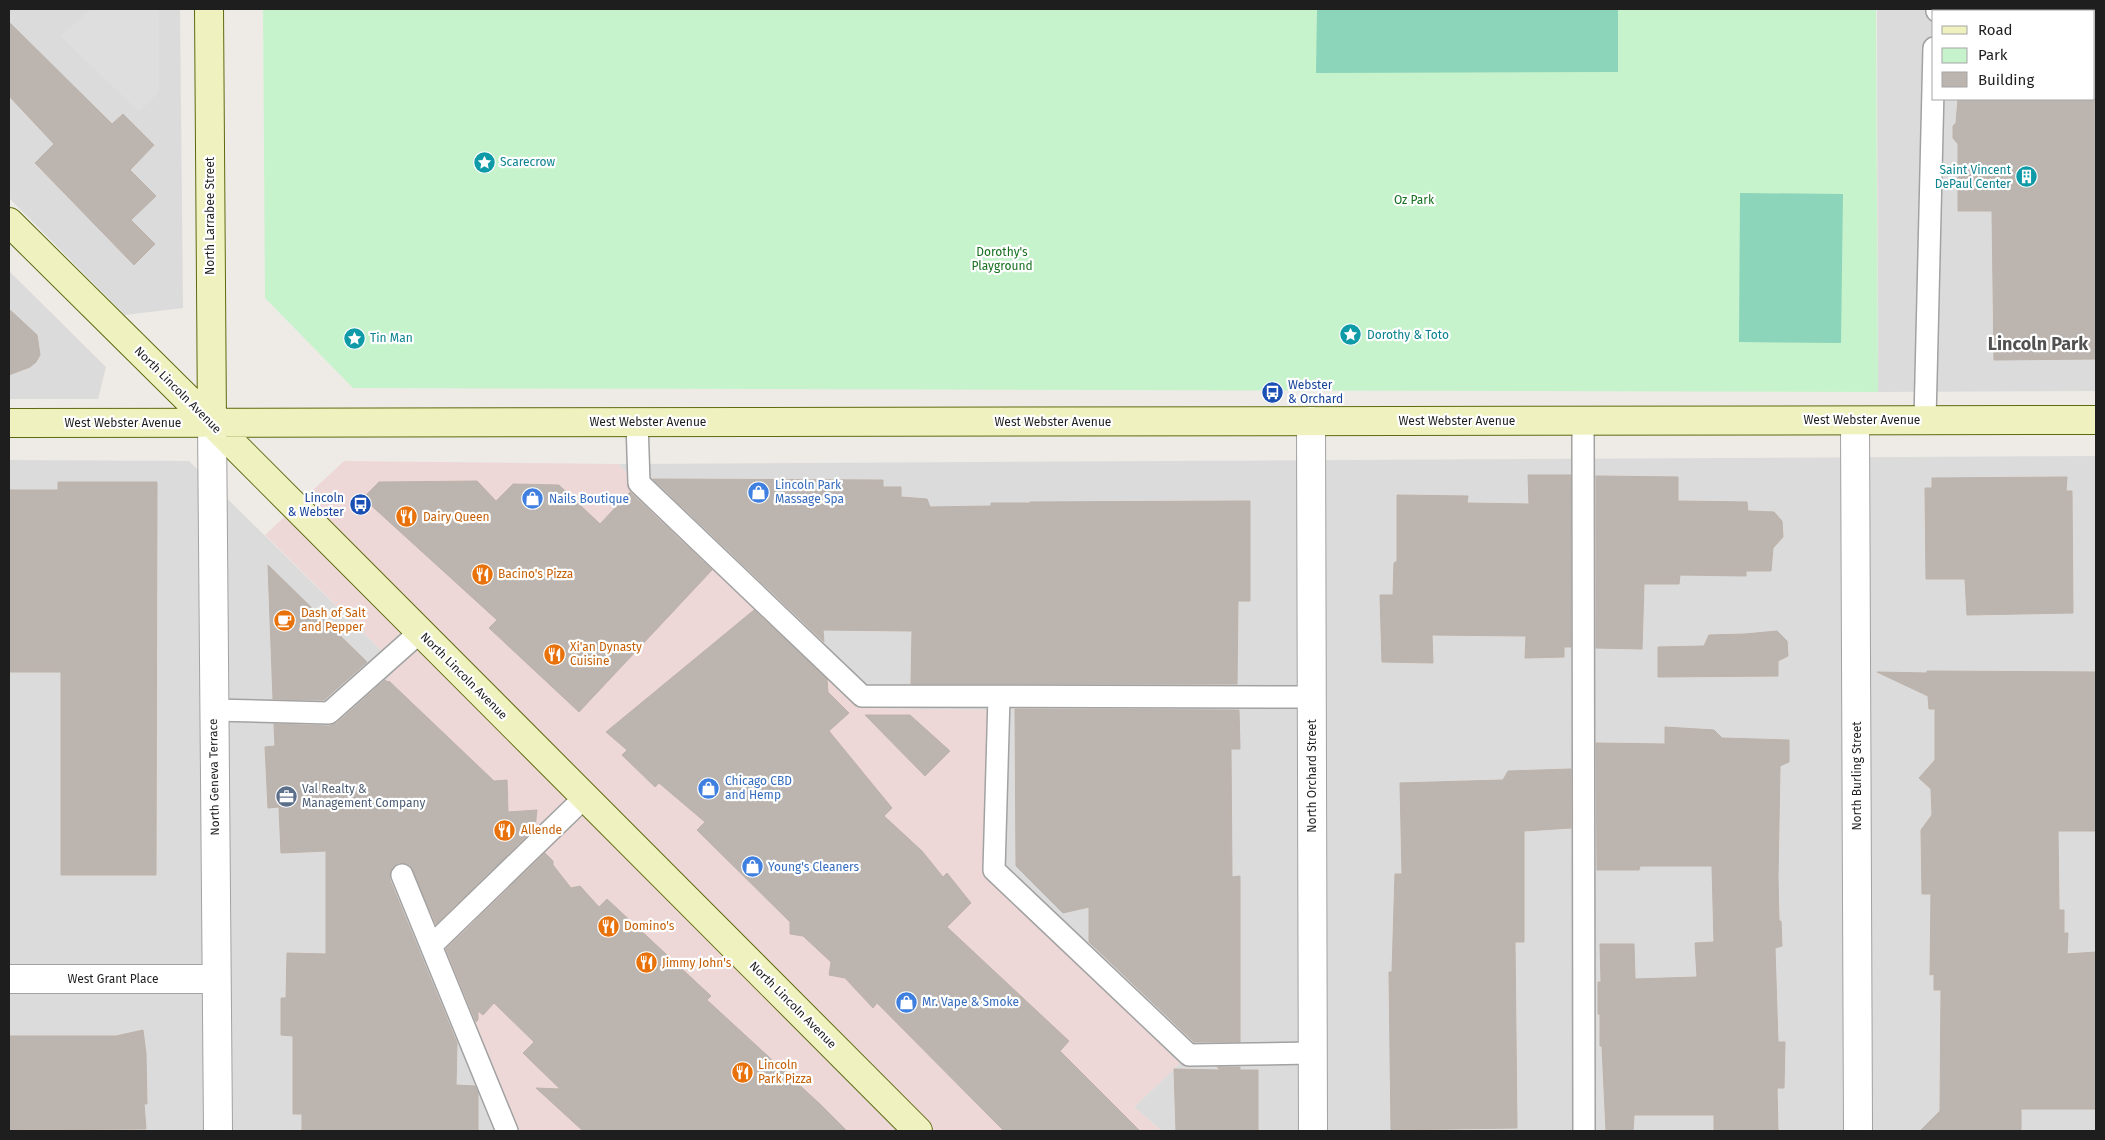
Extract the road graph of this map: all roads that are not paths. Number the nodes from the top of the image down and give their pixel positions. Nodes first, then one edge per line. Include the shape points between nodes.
1 (209, 9) edge
2 (1933, 100) edge
3 (9, 222) edge
4 (1925, 420) junction
5 (2096, 420) edge
6 (1311, 421) junction
7 (1583, 421) junction
8 (1855, 421) junction
9 (637, 422) junction
10 (9, 423) edge
11 (212, 423) junction
12 (420, 632) junction
13 (999, 697) junction
14 (1312, 697) junction
15 (214, 710) junction
16 (585, 797) junction
17 (402, 874) dead end
18 (430, 946) junction
19 (9, 979) edge
20 (216, 979) junction
21 (1313, 1053) junction
22 (218, 1131) edge
23 (507, 1131) edge
24 (918, 1131) edge
25 (1313, 1131) edge
26 (1584, 1131) edge
27 (1858, 1131) edge

1 - 11 street, North Larrabee Street
2 - 4 lane
3 - 11 street, North Lincoln Avenue
4 - 5 street, West Webster Avenue
4 - 8 street, West Webster Avenue
6 - 7 street, West Webster Avenue
6 - 9 street, West Webster Avenue
6 - 14 street, North Orchard Street
7 - 8 street, West Webster Avenue
7 - 26 lane
8 - 27 street, North Burling Street
9 - 11 street, West Webster Avenue
9 - 13 lane via 639,483 862,696
10 - 11 street, West Webster Avenue
11 - 12 street, North Lincoln Avenue
11 - 15 street, North Geneva Terrace
12 - 15 lane via 329,713
12 - 16 street, North Lincoln Avenue
13 - 14 lane
13 - 21 lane via 994,870 1189,1056
14 - 21 street, North Orchard Street
15 - 20 street, North Geneva Terrace
16 - 18 lane
16 - 24 street, North Lincoln Avenue
17 - 18 lane
18 - 23 lane
19 - 20 street, West Grant Place
20 - 22 street, North Geneva Terrace
21 - 25 street, North Orchard Street

